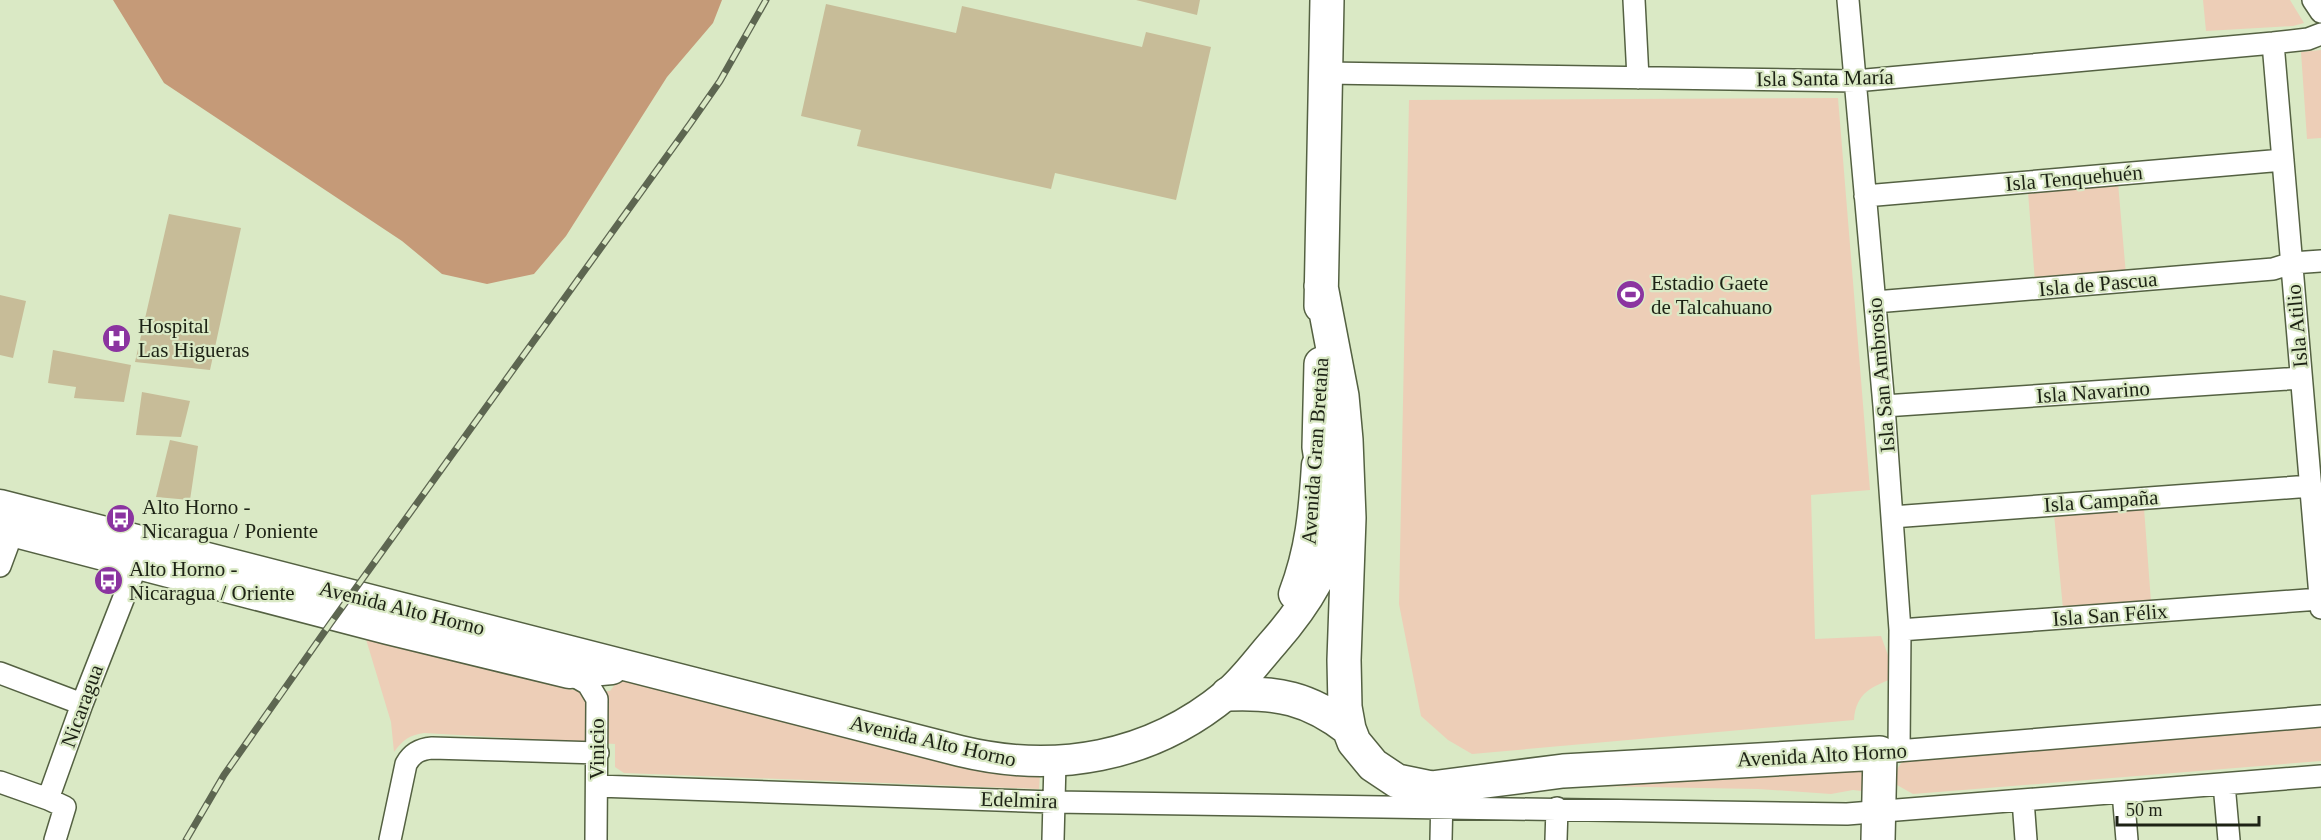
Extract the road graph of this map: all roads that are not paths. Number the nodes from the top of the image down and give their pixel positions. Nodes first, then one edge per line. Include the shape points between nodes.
1 (1327, 0) edge
2 (1634, 0) edge
3 (1848, 0) edge
4 (2313, 0) edge
5 (2321, 12) edge
6 (2321, 34) edge
7 (2273, 43) junction
8 (1326, 73) junction
9 (1638, 78) junction
10 (1855, 81) junction
11 (2283, 160) junction
12 (1865, 196) junction
13 (2321, 261) edge
14 (2292, 263) junction
15 (1322, 286) junction
16 (1875, 302) junction
17 (2301, 378) junction
18 (1884, 406) junction
19 (1319, 447) junction
20 (1348, 471) junction
21 (2311, 486) junction
22 (1892, 517) junction
23 (4, 522) edge
24 (1338, 528) junction
25 (137, 564) junction
26 (1348, 565) junction
27 (0, 566) edge
28 (2321, 604) edge
29 (1900, 630) junction
30 (1272, 644) junction
31 (629, 666) junction
32 (0, 673) edge
33 (569, 673) junction
34 (1228, 694) junction
35 (82, 704) junction
36 (2321, 716) edge
37 (1349, 729) junction
38 (1890, 752) junction
39 (597, 753) junction
40 (1055, 762) junction
41 (2321, 777) edge
42 (0, 782) edge
43 (2224, 784) junction
44 (597, 786) junction
45 (2123, 792) junction
46 (1442, 797) junction
47 (48, 799) junction
48 (2023, 800) junction
49 (1054, 802) junction
50 (1557, 808) junction
51 (1878, 826) edge
52 (55, 840) edge
53 (390, 840) edge
54 (596, 840) edge
55 (1053, 840) edge
56 (1441, 840) edge
57 (1556, 840) edge
58 (2026, 840) edge
59 (2127, 840) edge
60 (2229, 840) edge

1 - 8 main road, Avenida Gran Bretaña
2 - 9 street
3 - 10 street, Isla San Ambrosio
4 - 5 street
6 - 7 street, Isla Santa María
7 - 10 street, Isla Santa María
7 - 11 street, Isla Atilio
8 - 9 street, Isla Santa María
8 - 15 main road, Avenida Gran Bretaña
9 - 10 street, Isla Santa María
10 - 12 street, Isla San Ambrosio
11 - 12 street, Isla Tenquehuén
11 - 14 street, Isla Atilio
12 - 16 street, Isla San Ambrosio
13 - 14 street, Isla de Pascua
14 - 16 street, Isla de Pascua via 2273,269
14 - 17 street, Isla Atilio
15 - 19 main road, Avenida Gran Bretaña
15 - 20 main road, Avenida Gran Bretaña via 1341,396
16 - 18 street, Isla San Ambrosio
17 - 18 street, Isla Navarino
17 - 21 street, Isla Atilio
18 - 22 street, Isla San Ambrosio
19 - 24 main road
19 - 30 main road, Avenida Gran Bretaña via 1308,555
20 - 24 main road, Avenida Gran Bretaña
20 - 26 main road, Avenida Gran Bretaña
21 - 22 street, Isla Campaña
21 - 28 street, Isla Atilio
22 - 29 street, Isla San Ambrosio
23 - 25 main road, Avenida Alto Horno
23 - 27 street
23 - 31 main road, Avenida Alto Horno
24 - 26 main road, Avenida Gran Bretaña
24 - 30 main road, Avenida Gran Bretaña via 1316,585
25 - 33 main road, Avenida Alto Horno
25 - 35 street, Nicaragua
26 - 37 main road, Avenida Gran Bretaña via 1344,669
28 - 29 street, Isla San Félix
29 - 38 street, Isla San Ambrosio
30 - 34 main road, Avenida Gran Bretaña
31 - 33 main road, Avenida Alto Horno
31 - 40 main road, Avenida Alto Horno via 983,756
32 - 35 street
33 - 39 street, Vinicio via 588,684 597,699
34 - 37 main road via 1266,693 1297,700 1332,716
34 - 40 main road, Avenida Alto Horno via 1179,726 1147,741 1098,756
35 - 47 street, Nicaragua
36 - 38 street, Avenida Alto Horno
37 - 46 main road, Avenida Alto Horno via 1362,754 1384,774
38 - 46 main road, Avenida Alto Horno via 1563,771
38 - 51 main road
39 - 44 street, Vinicio
39 - 53 street via 419,750 406,764
40 - 49 street
41 - 43 street, Avenida Alto Horno
42 - 47 street
43 - 45 street, Avenida Alto Horno
43 - 60 street
44 - 49 street, Edelmira
44 - 54 street, Vinicio
45 - 48 street, Avenida Alto Horno
45 - 59 street
46 - 49 street, Edelmira
46 - 50 street, Avenida Alto Horno
46 - 56 street
47 - 52 street via 65,807
48 - 51 street, Avenida Alto Horno
48 - 58 street
49 - 55 street
50 - 51 street, Avenida Alto Horno via 1847,814
50 - 57 street

